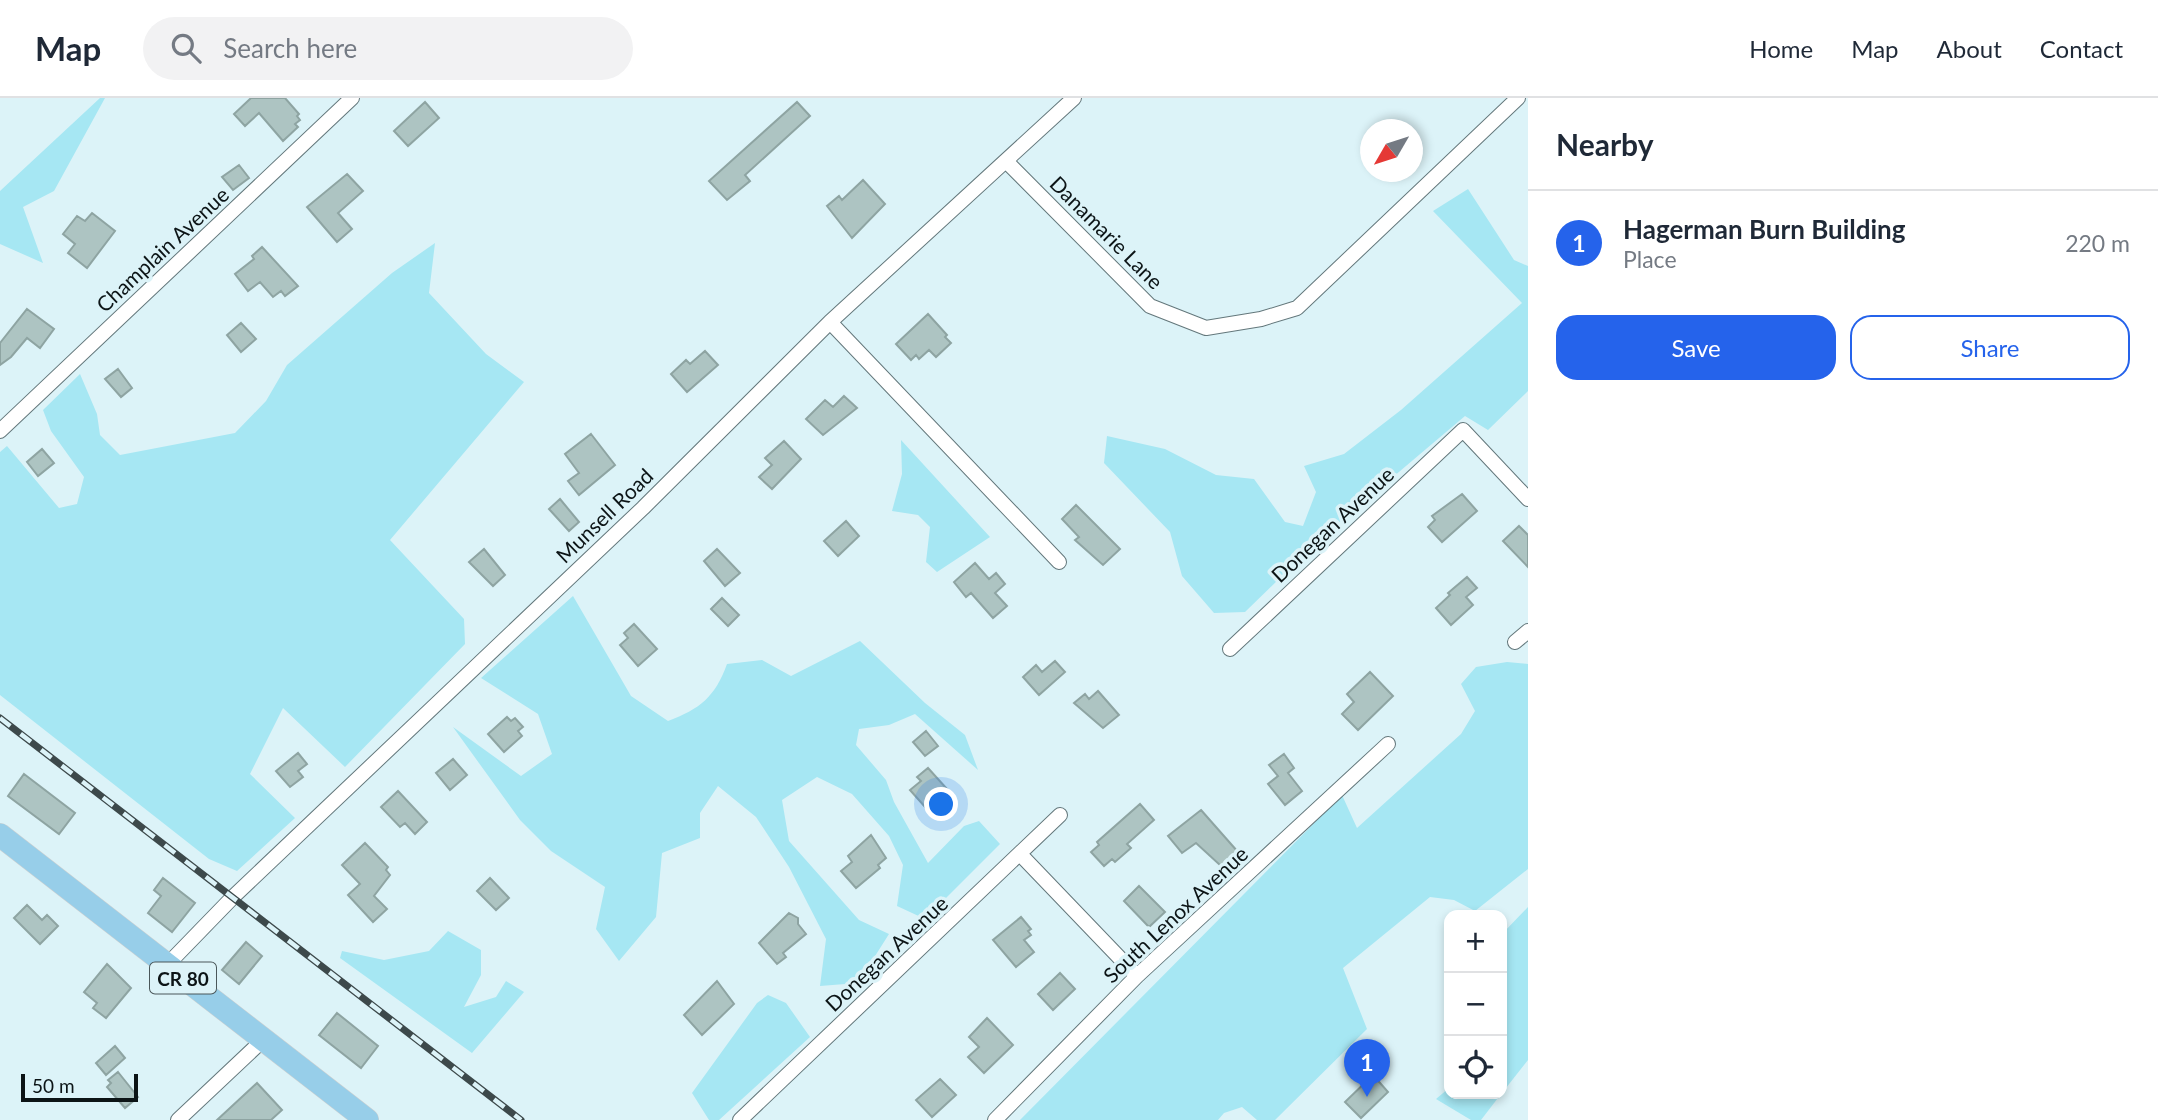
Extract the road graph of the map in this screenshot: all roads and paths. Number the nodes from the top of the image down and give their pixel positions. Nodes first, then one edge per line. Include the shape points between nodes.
1 (352, 98) edge
2 (1074, 98) edge
3 (1518, 98) edge
4 (1007, 162) junction
5 (830, 322) junction
6 (0, 431) edge
7 (1528, 499) edge
8 (1059, 562) dead end
9 (1528, 631) edge
10 (1515, 642) dead end
11 (1230, 649) dead end
12 (1388, 744) dead end
13 (1060, 815) dead end
14 (0, 835) edge
15 (1020, 854) junction
16 (167, 965) junction
17 (1138, 976) junction
18 (263, 1040) junction
19 (178, 1120) edge
20 (367, 1120) edge
21 (740, 1120) edge
22 (995, 1120) edge

1 - 6 street, Champlain Avenue
2 - 4 street, Munsell Road
3 - 4 street, Danamarie Lane via 1297,308 1206,328 1150,306
4 - 5 street, Munsell Road
5 - 8 street
5 - 16 street, Munsell Road
7 - 11 street, Donegan Avenue via 1463,430
9 - 10 street
12 - 17 street, South Lenox Avenue
13 - 15 street, Donegan Avenue
14 - 16 main road, CR 80
15 - 17 street
15 - 21 street, Donegan Avenue
16 - 18 main road, CR 80
17 - 22 street, South Lenox Avenue
18 - 19 street
18 - 20 main road, CR 80

